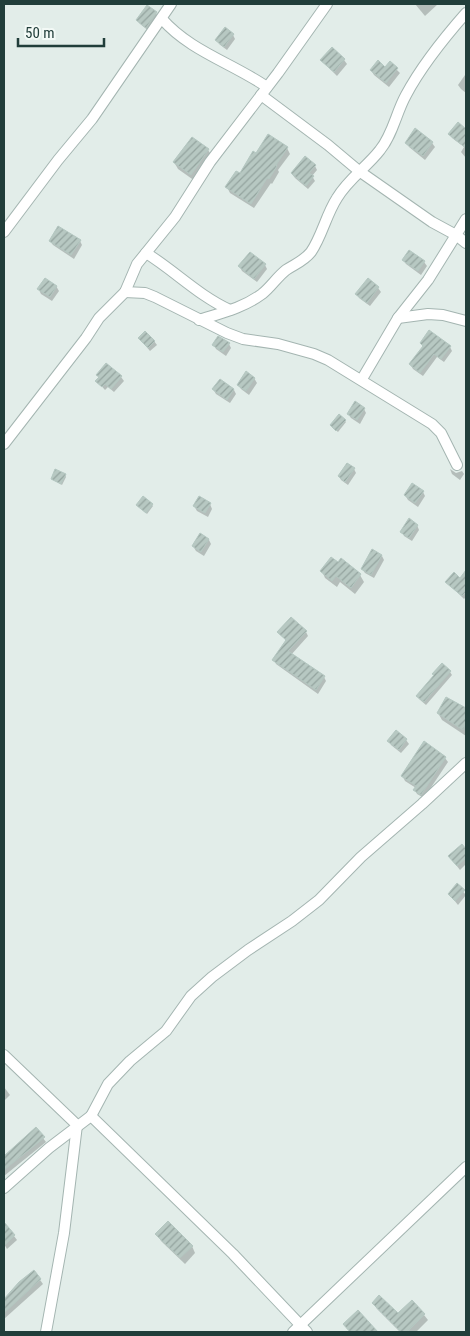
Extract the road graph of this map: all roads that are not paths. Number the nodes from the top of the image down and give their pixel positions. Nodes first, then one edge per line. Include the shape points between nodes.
1 (171, 4) edge
2 (327, 4) edge
3 (466, 13) edge
4 (162, 19) junction
5 (264, 91) junction
6 (358, 171) junction
7 (466, 220) edge
8 (4, 232) edge
9 (456, 234) junction
10 (466, 242) edge
11 (146, 253) junction
12 (125, 292) junction
13 (230, 310) junction
14 (398, 318) junction
15 (199, 320) junction
16 (466, 321) edge
17 (362, 379) junction
18 (4, 444) edge
19 (457, 465) dead end
20 (466, 763) edge
21 (4, 1055) edge
22 (91, 1116) junction
23 (77, 1125) junction
24 (466, 1167) edge
25 (4, 1188) edge
26 (300, 1330) edge
27 (46, 1332) edge

1 - 4 street
2 - 5 street
3 - 6 street via 416,78 380,150
4 - 5 street via 188,43 248,74
4 - 8 street via 92,119
5 - 6 street
5 - 11 street via 210,162 175,218
6 - 9 street via 432,222
6 - 13 street via 337,198 306,259 287,270 252,301
7 - 9 street
9 - 10 street
9 - 14 street via 428,280
11 - 12 street via 137,264
11 - 13 street via 212,302
12 - 15 street via 150,295
12 - 18 street via 99,318
13 - 15 street
14 - 16 street via 443,314
14 - 17 street
15 - 17 street via 243,339 314,354
17 - 19 street via 432,424 441,433
20 - 22 street via 319,900 212,977 191,996 166,1031 108,1084
21 - 23 street
22 - 23 street
22 - 26 street via 233,1254
23 - 25 street
23 - 27 street via 64,1233
24 - 26 street

